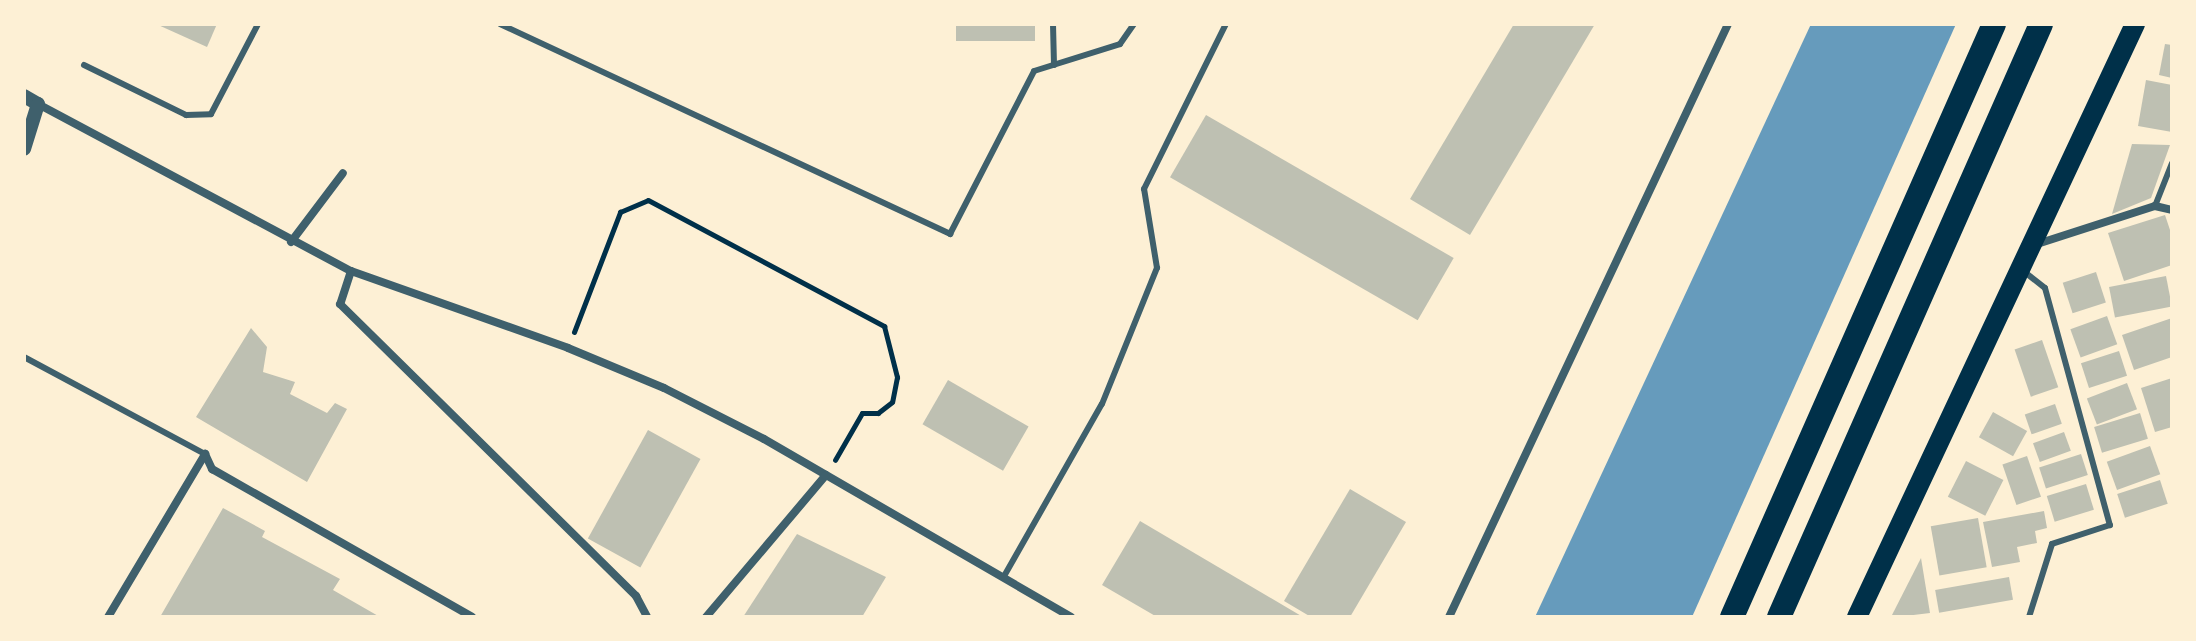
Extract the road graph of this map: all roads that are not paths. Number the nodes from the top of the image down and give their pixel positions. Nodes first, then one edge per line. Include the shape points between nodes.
1 (258, 24) edge
2 (500, 24) edge
3 (1053, 24) edge
4 (1134, 24) edge
5 (1226, 24) edge
6 (1728, 24) edge
7 (1994, 24) edge
8 (2041, 24) edge
9 (2135, 24) edge
10 (84, 65) dead end
11 (1054, 65) junction
12 (24, 96) edge
13 (38, 104) junction
14 (24, 149) edge
15 (2172, 163) edge
16 (343, 173) dead end
17 (2155, 206) junction
18 (2172, 210) edge
19 (291, 242) junction
20 (2030, 247) junction
21 (2019, 268) junction
22 (351, 271) junction
23 (24, 357) edge
24 (205, 454) junction
25 (826, 475) junction
26 (1003, 578) junction
27 (108, 617) edge
28 (472, 617) edge
29 (647, 617) edge
30 (706, 617) edge
31 (1071, 617) edge
32 (1449, 617) edge
33 (1731, 617) edge
34 (1779, 617) edge
35 (1857, 617) edge
36 (2029, 617) edge

1 - 10 lane via 211,114 186,115
2 - 11 lane via 950,234 1034,71
3 - 11 lane
4 - 11 lane via 1120,44
5 - 26 lane via 1144,189 1157,268 1102,404
6 - 32 street
7 - 33 highway
8 - 34 highway
9 - 20 main road
12 - 13 street
13 - 14 street
13 - 19 street
15 - 17 lane
16 - 19 street
17 - 18 street
17 - 20 street
19 - 22 street
20 - 21 main road
21 - 35 main road
21 - 36 lane via 2045,288 2110,525 2052,544
22 - 25 street via 664,388
22 - 29 street via 340,304 625,585
23 - 24 lane
24 - 27 street
24 - 28 street via 212,469
25 - 26 street
25 - 30 street
26 - 31 street

